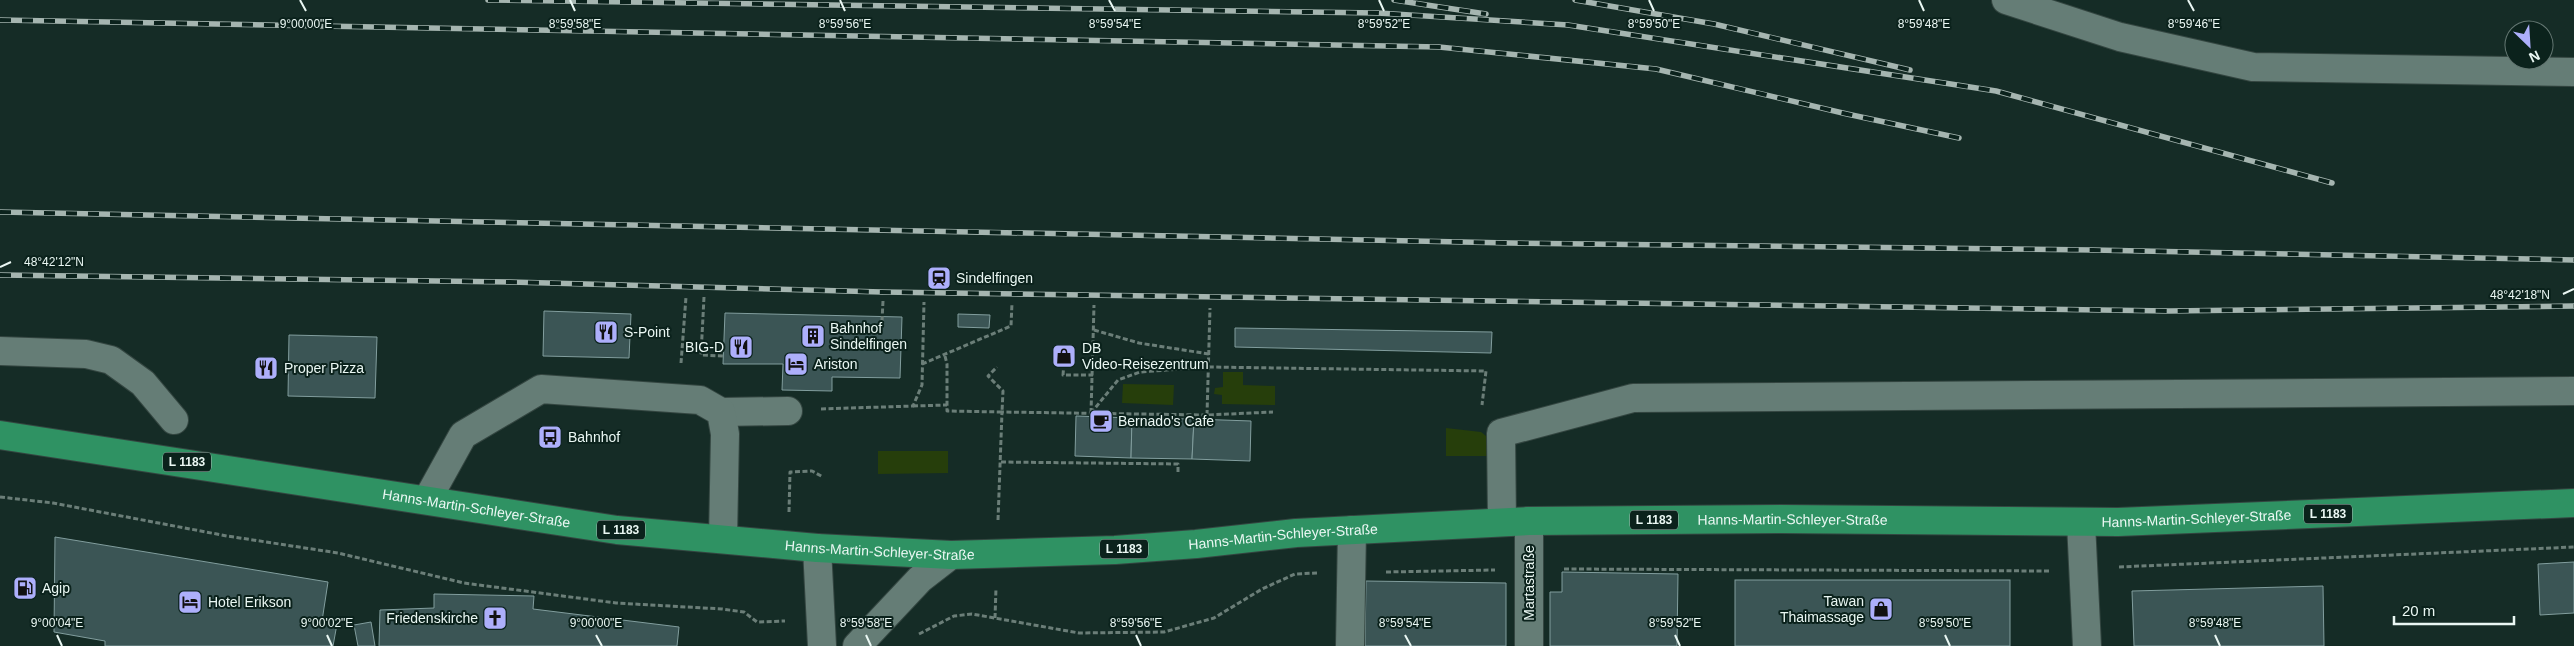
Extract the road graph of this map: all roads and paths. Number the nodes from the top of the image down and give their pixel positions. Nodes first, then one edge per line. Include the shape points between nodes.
1 (2006, 0) edge
2 (2574, 72) edge
3 (686, 297) dead end
4 (704, 297) dead end
5 (883, 301) dead end
6 (924, 302) dead end
7 (1012, 303) dead end
8 (1094, 305) dead end
9 (1210, 308) dead end
10 (882, 320) dead end
11 (1094, 330) junction
12 (0, 351) edge
13 (1209, 354) junction
14 (723, 356) dead end
15 (945, 356) junction
16 (1064, 363) dead end
17 (922, 364) junction
18 (997, 367) dead end
19 (1208, 367) junction
20 (1093, 375) junction
21 (2574, 390) edge
22 (679, 399) junction
23 (947, 405) junction
24 (913, 406) junction
25 (788, 410) joint
26 (1481, 410) dead end
27 (720, 412) junction
28 (1002, 412) junction
29 (1272, 412) dead end
30 (1091, 413) junction
31 (1207, 415) junction
32 (174, 420) dead end
33 (0, 435) edge
34 (1001, 462) junction
35 (1002, 472) dead end
36 (1178, 473) dead end
37 (0, 497) edge
38 (427, 500) junction
39 (2574, 503) edge
40 (1529, 521) junction
41 (1502, 522) junction
42 (2081, 523) junction
43 (1352, 530) junction
44 (724, 539) junction
45 (2574, 547) edge
46 (818, 548) junction
47 (951, 555) junction
48 (1528, 569) junction
49 (2083, 571) junction
50 (1351, 572) junction
51 (757, 622) dead end
52 (913, 639) dead end
53 (822, 646) edge
54 (857, 646) edge
55 (1350, 646) edge
56 (1529, 646) edge
57 (2087, 646) edge

1 - 2 street via 2120,37 2253,67
3 - 22 path
4 - 14 path via 701,355
5 - 10 path
6 - 17 path
7 - 15 path via 1011,326
8 - 11 path
9 - 13 path
11 - 13 path via 1139,343
11 - 20 path
12 - 32 street via 86,354 111,360 143,383
13 - 19 path
15 - 17 path
15 - 23 path
16 - 20 path via 1062,375
17 - 24 path via 922,385
18 - 28 path via 988,376 1003,391
19 - 26 path via 1486,371
19 - 30 path via 1140,372 1118,380
19 - 31 path
20 - 30 path
21 - 41 street via 1633,398 1501,433
22 - 27 street via 700,400
22 - 38 street via 541,389 463,434
23 - 24 path
23 - 28 path via 947,411
24 - 25 path
25 - 27 street
27 - 44 street via 725,443
28 - 30 path
28 - 34 path
29 - 31 path
30 - 31 path
33 - 38 main road, Hanns-Martin-Schleyer-Straße / L 1183
34 - 35 path
34 - 36 path via 1178,464
37 - 51 path via 53,502 227,536 338,553 464,583 616,603 722,608 744,612
38 - 44 main road, Hanns-Martin-Schleyer-Straße / L 1183 via 617,530
39 - 42 main road, Hanns-Martin-Schleyer-Straße / L 1183
40 - 41 main road, Hanns-Martin-Schleyer-Straße / L 1183
40 - 42 main road, Hanns-Martin-Schleyer-Straße / L 1183 via 1780,518
40 - 48 street, Martastraße
41 - 43 main road, Hanns-Martin-Schleyer-Straße / L 1183
42 - 49 street
43 - 47 main road, Hanns-Martin-Schleyer-Straße / L 1183 via 1116,550
43 - 50 street
44 - 46 main road, Hanns-Martin-Schleyer-Straße / L 1183
45 - 49 path via 2148,565
46 - 47 main road, Hanns-Martin-Schleyer-Straße / L 1183
46 - 53 street
47 - 54 street via 920,579
48 - 49 path
48 - 50 path
48 - 56 street, Martastraße
49 - 57 street
50 - 52 path via 1295,574 1262,589 1214,618 1164,632 1078,633 972,614 954,616
50 - 55 street

